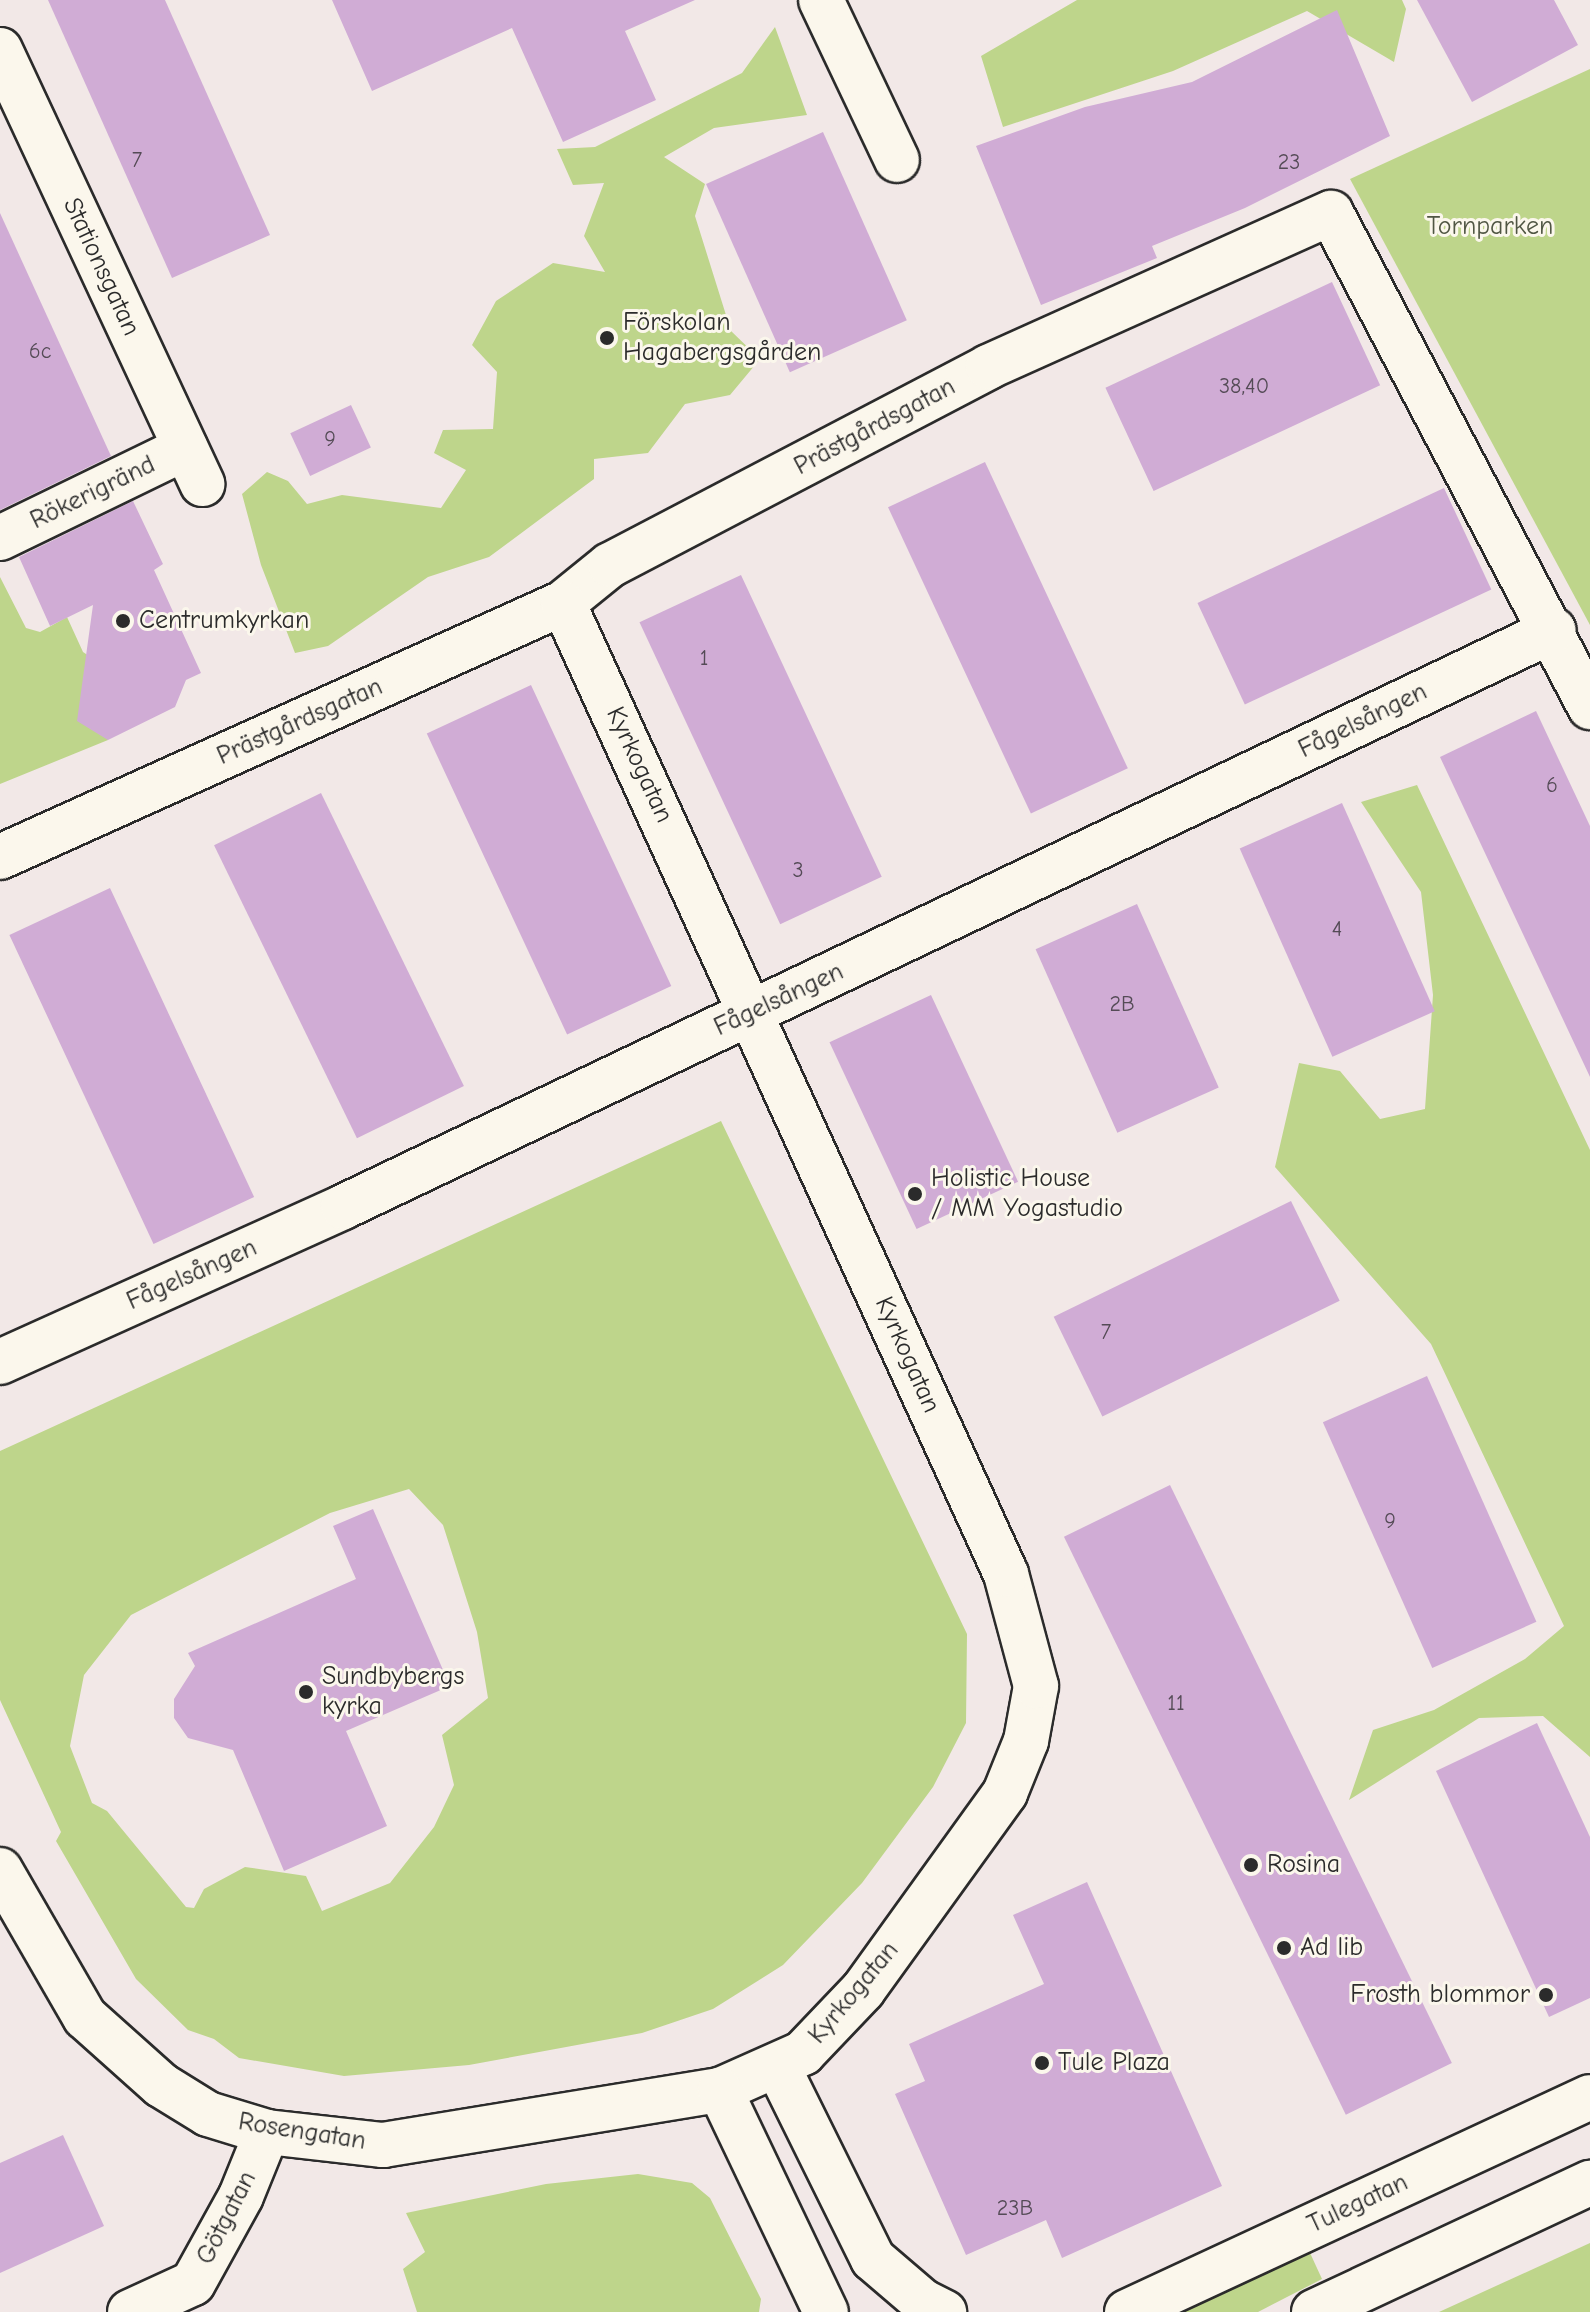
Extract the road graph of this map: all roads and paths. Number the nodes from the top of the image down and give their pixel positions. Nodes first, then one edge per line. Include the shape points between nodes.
1 (821, 0) edge
2 (0, 50) edge
3 (897, 160) dead end
4 (193, 466) joint
5 (0, 538) edge
6 (563, 603) junction
7 (1554, 630) junction
8 (1590, 707) edge
9 (0, 857) edge
10 (753, 1012) junction
11 (0, 1362) edge
12 (0, 1870) edge
13 (778, 2067) junction
14 (720, 2090) junction
15 (1590, 2097) edge
16 (267, 2132) junction
17 (1590, 2183) edge
18 (130, 2312) edge
19 (826, 2312) edge
20 (944, 2312) edge
21 (1127, 2312) edge
22 (1314, 2312) edge

1 - 3 street
2 - 4 street, Stationsgatan
4 - 5 street, Rökerigränd
6 - 7 street, Prästgårdsgatan via 610,565 988,367 1331,213
6 - 9 street, Prästgårdsgatan
6 - 10 street, Kyrkogatan
7 - 8 street, Prästgårdsgatan
7 - 10 street, Fågelsången
10 - 11 street, Fågelsången via 343,1207
10 - 13 street, Kyrkogatan via 1006,1574 1036,1686 1026,1741 1005,1793 982,1829 826,2034
12 - 16 street, Rosengatan via 49,1962 85,2017 121,2055 208,2114
13 - 14 street, Rosengatan
13 - 20 street via 873,2259 922,2301
14 - 16 street, Rosengatan via 383,2145
14 - 19 street
15 - 21 street, Tulegatan
16 - 18 street, Götgatan via 241,2196 193,2283
17 - 22 street

